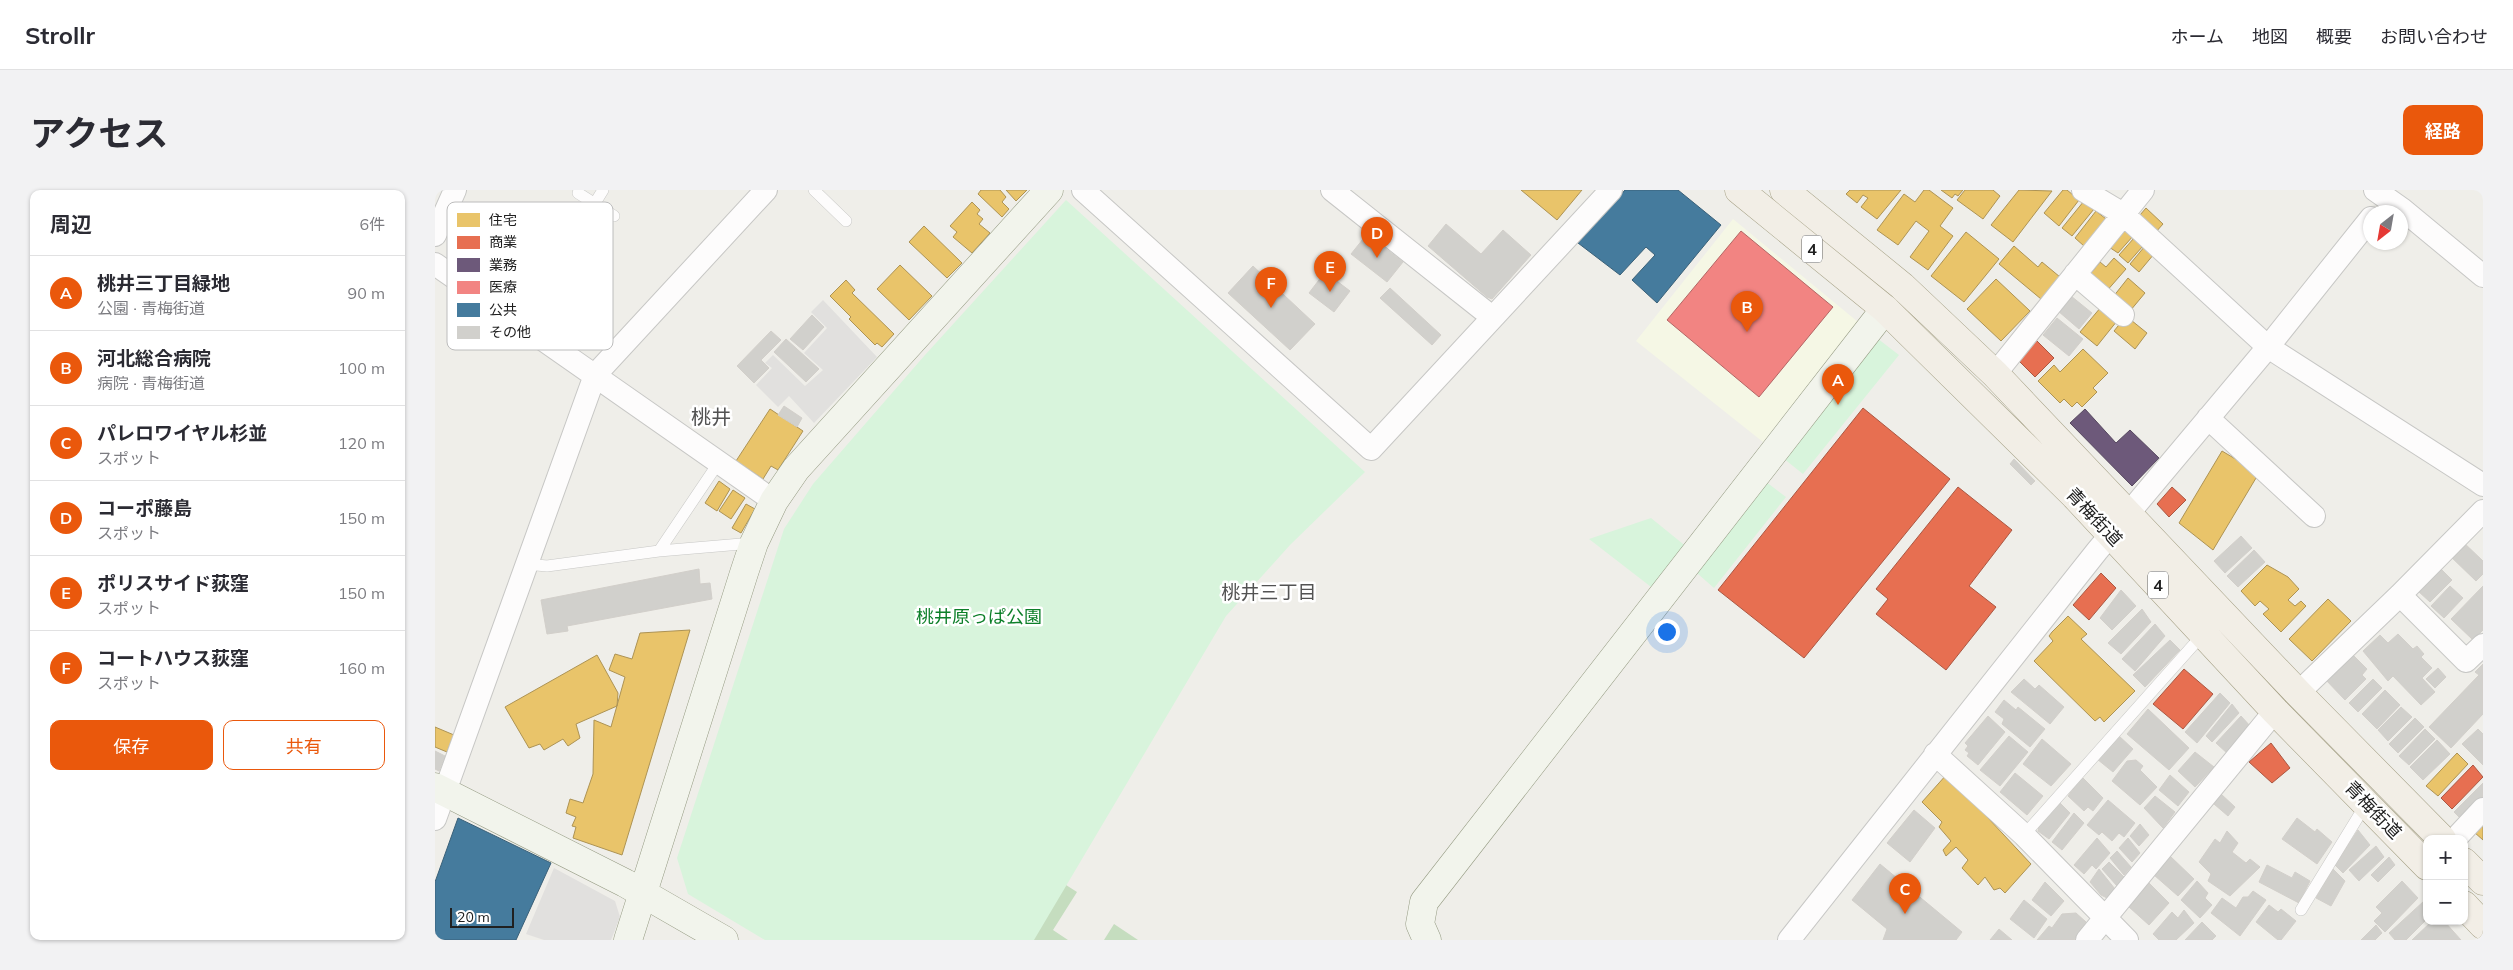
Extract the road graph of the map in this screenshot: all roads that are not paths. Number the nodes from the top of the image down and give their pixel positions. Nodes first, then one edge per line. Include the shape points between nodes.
1 (455, 190) edge
2 (603, 190) edge
3 (766, 190) edge
4 (814, 190) edge
5 (1049, 190) edge
6 (1083, 190) edge
7 (1611, 190) edge
8 (1739, 190) edge
9 (1784, 190) edge
10 (2083, 190) edge
11 (2143, 190) edge
12 (1335, 191) edge
13 (578, 193) dead end
14 (2382, 198) edge
15 (450, 202) edge
16 (593, 202) edge
17 (596, 202) edge
18 (447, 208) edge
19 (2123, 214) junction
20 (846, 221) dead end
21 (2363, 228) edge
22 (435, 235) edge
23 (435, 264) edge
24 (447, 272) edge
25 (2075, 274) junction
26 (2483, 276) edge
27 (1885, 309) junction
28 (2123, 315) dead end
29 (1492, 317) junction
30 (2268, 346) junction
31 (559, 350) edge
32 (1995, 374) junction
33 (595, 375) junction
34 (2208, 418) junction
35 (719, 462) junction
36 (2483, 485) edge
37 (774, 501) junction
38 (2483, 511) edge
39 (2314, 516) dead end
40 (2119, 525) junction
41 (755, 543) junction
42 (659, 551) junction
43 (527, 564) junction
44 (2400, 595) junction
45 (2204, 633) junction
46 (2483, 644) edge
47 (2298, 693) junction
48 (2275, 711) junction
49 (1935, 754) junction
50 (440, 790) edge
51 (2366, 804) junction
52 (2483, 810) edge
53 (435, 819) edge
54 (2024, 835) junction
55 (2438, 835) edge
56 (2459, 835) edge
57 (2423, 862) edge
58 (2468, 866) edge
59 (2483, 881) edge
60 (643, 893) junction
61 (2468, 909) edge
62 (2301, 910) dead end
63 (2105, 918) junction
64 (2483, 925) edge
65 (628, 940) edge
66 (724, 940) edge
67 (1427, 940) edge
68 (1789, 940) edge
69 (2087, 940) edge
70 (2127, 940) edge

1 - 15 street
2 - 17 lane
3 - 33 street
4 - 20 lane
5 - 37 street via 832,428 796,469
6 - 29 street via 1371,449
7 - 29 street
8 - 27 main road, 青梅街道 / 4
9 - 32 main road, 青梅街道 / 4 via 1902,286
10 - 19 street
11 - 19 street
12 - 29 street
13 - 16 lane
14 - 26 street
18 - 22 street
19 - 25 street
19 - 30 street
21 - 30 street
23 - 24 street
25 - 28 street
25 - 32 street
27 - 40 main road, 青梅街道 / 4 via 2075,496
27 - 67 street via 1423,902 1420,924
30 - 34 street
30 - 36 street
31 - 33 street
32 - 40 main road, 青梅街道 / 4
33 - 35 street
33 - 43 street
34 - 39 street
34 - 40 street
35 - 37 street
35 - 42 lane
37 - 41 street
38 - 44 street
40 - 45 main road, 青梅街道 / 4
40 - 47 main road, 青梅街道 / 4
40 - 49 street
41 - 42 lane
41 - 60 street
42 - 43 lane via 547,566
43 - 50 street
44 - 46 street via 2466,661
44 - 47 street
45 - 48 main road, 青梅街道 / 4
45 - 54 lane
47 - 55 main road, 青梅街道 / 4
48 - 51 main road, 青梅街道 / 4
48 - 63 street
49 - 54 street
49 - 68 street
50 - 53 street
50 - 60 street
51 - 57 main road, 青梅街道 / 4
51 - 62 lane
52 - 56 street
54 - 63 street
58 - 59 main road
60 - 65 street
60 - 66 street
61 - 64 main road
63 - 69 street
63 - 70 street

